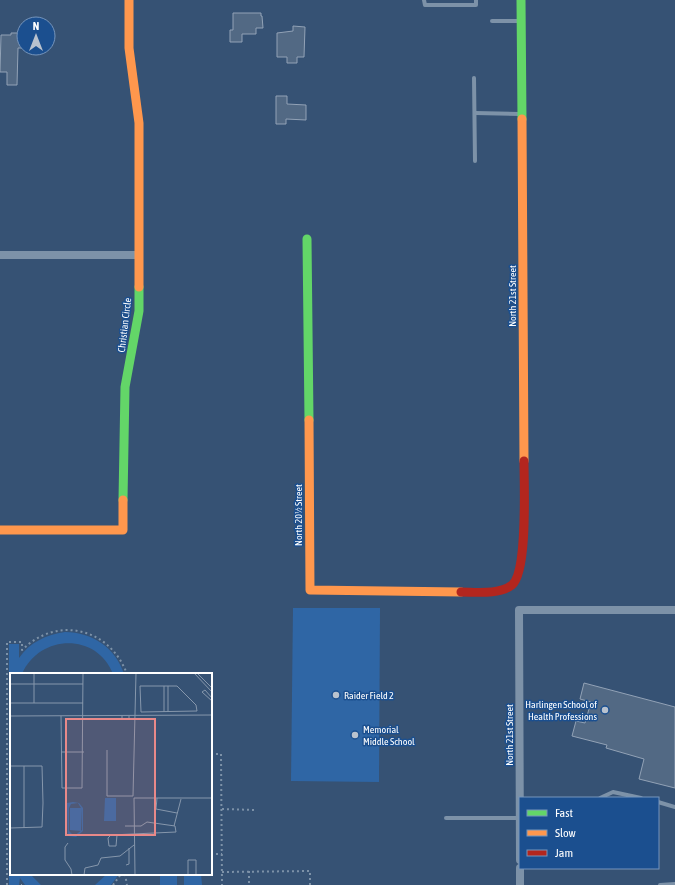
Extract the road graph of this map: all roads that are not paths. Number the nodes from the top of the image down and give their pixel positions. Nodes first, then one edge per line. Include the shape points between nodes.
1 (129, 0) edge
2 (424, 0) edge
3 (476, 0) edge
4 (521, 0) edge
5 (492, 21) dead end
6 (522, 21) junction
7 (474, 78) dead end
8 (475, 113) junction
9 (522, 114) junction
10 (475, 161) dead end
11 (307, 240) dead end
12 (0, 255) edge
13 (139, 255) junction
14 (0, 530) edge
15 (509, 587) joint
16 (675, 610) edge
17 (520, 797) edge
18 (602, 797) edge
19 (636, 797) edge
20 (659, 802) edge
21 (675, 807) edge
22 (446, 818) dead end
23 (519, 818) edge
24 (520, 869) edge
25 (675, 884) edge
26 (520, 885) edge
27 (660, 885) edge

1 - 13 street, Christian Circle via 129,48 139,123
2 - 3 lane via 424,5 476,5
4 - 6 street, North 21st Street
5 - 6 lane
6 - 9 street, North 21st Street
7 - 8 lane
8 - 9 lane
8 - 10 lane
9 - 15 street, North 21st Street via 524,533 518,578
11 - 15 street, North 20½ Street via 310,590 485,592
12 - 13 street
13 - 14 street, Christian Circle via 139,311 125,387 123,530
16 - 17 street, North 21st Street via 519,610
18 - 19 lane via 613,792
20 - 21 lane
22 - 23 lane
24 - 26 street
25 - 27 lane

